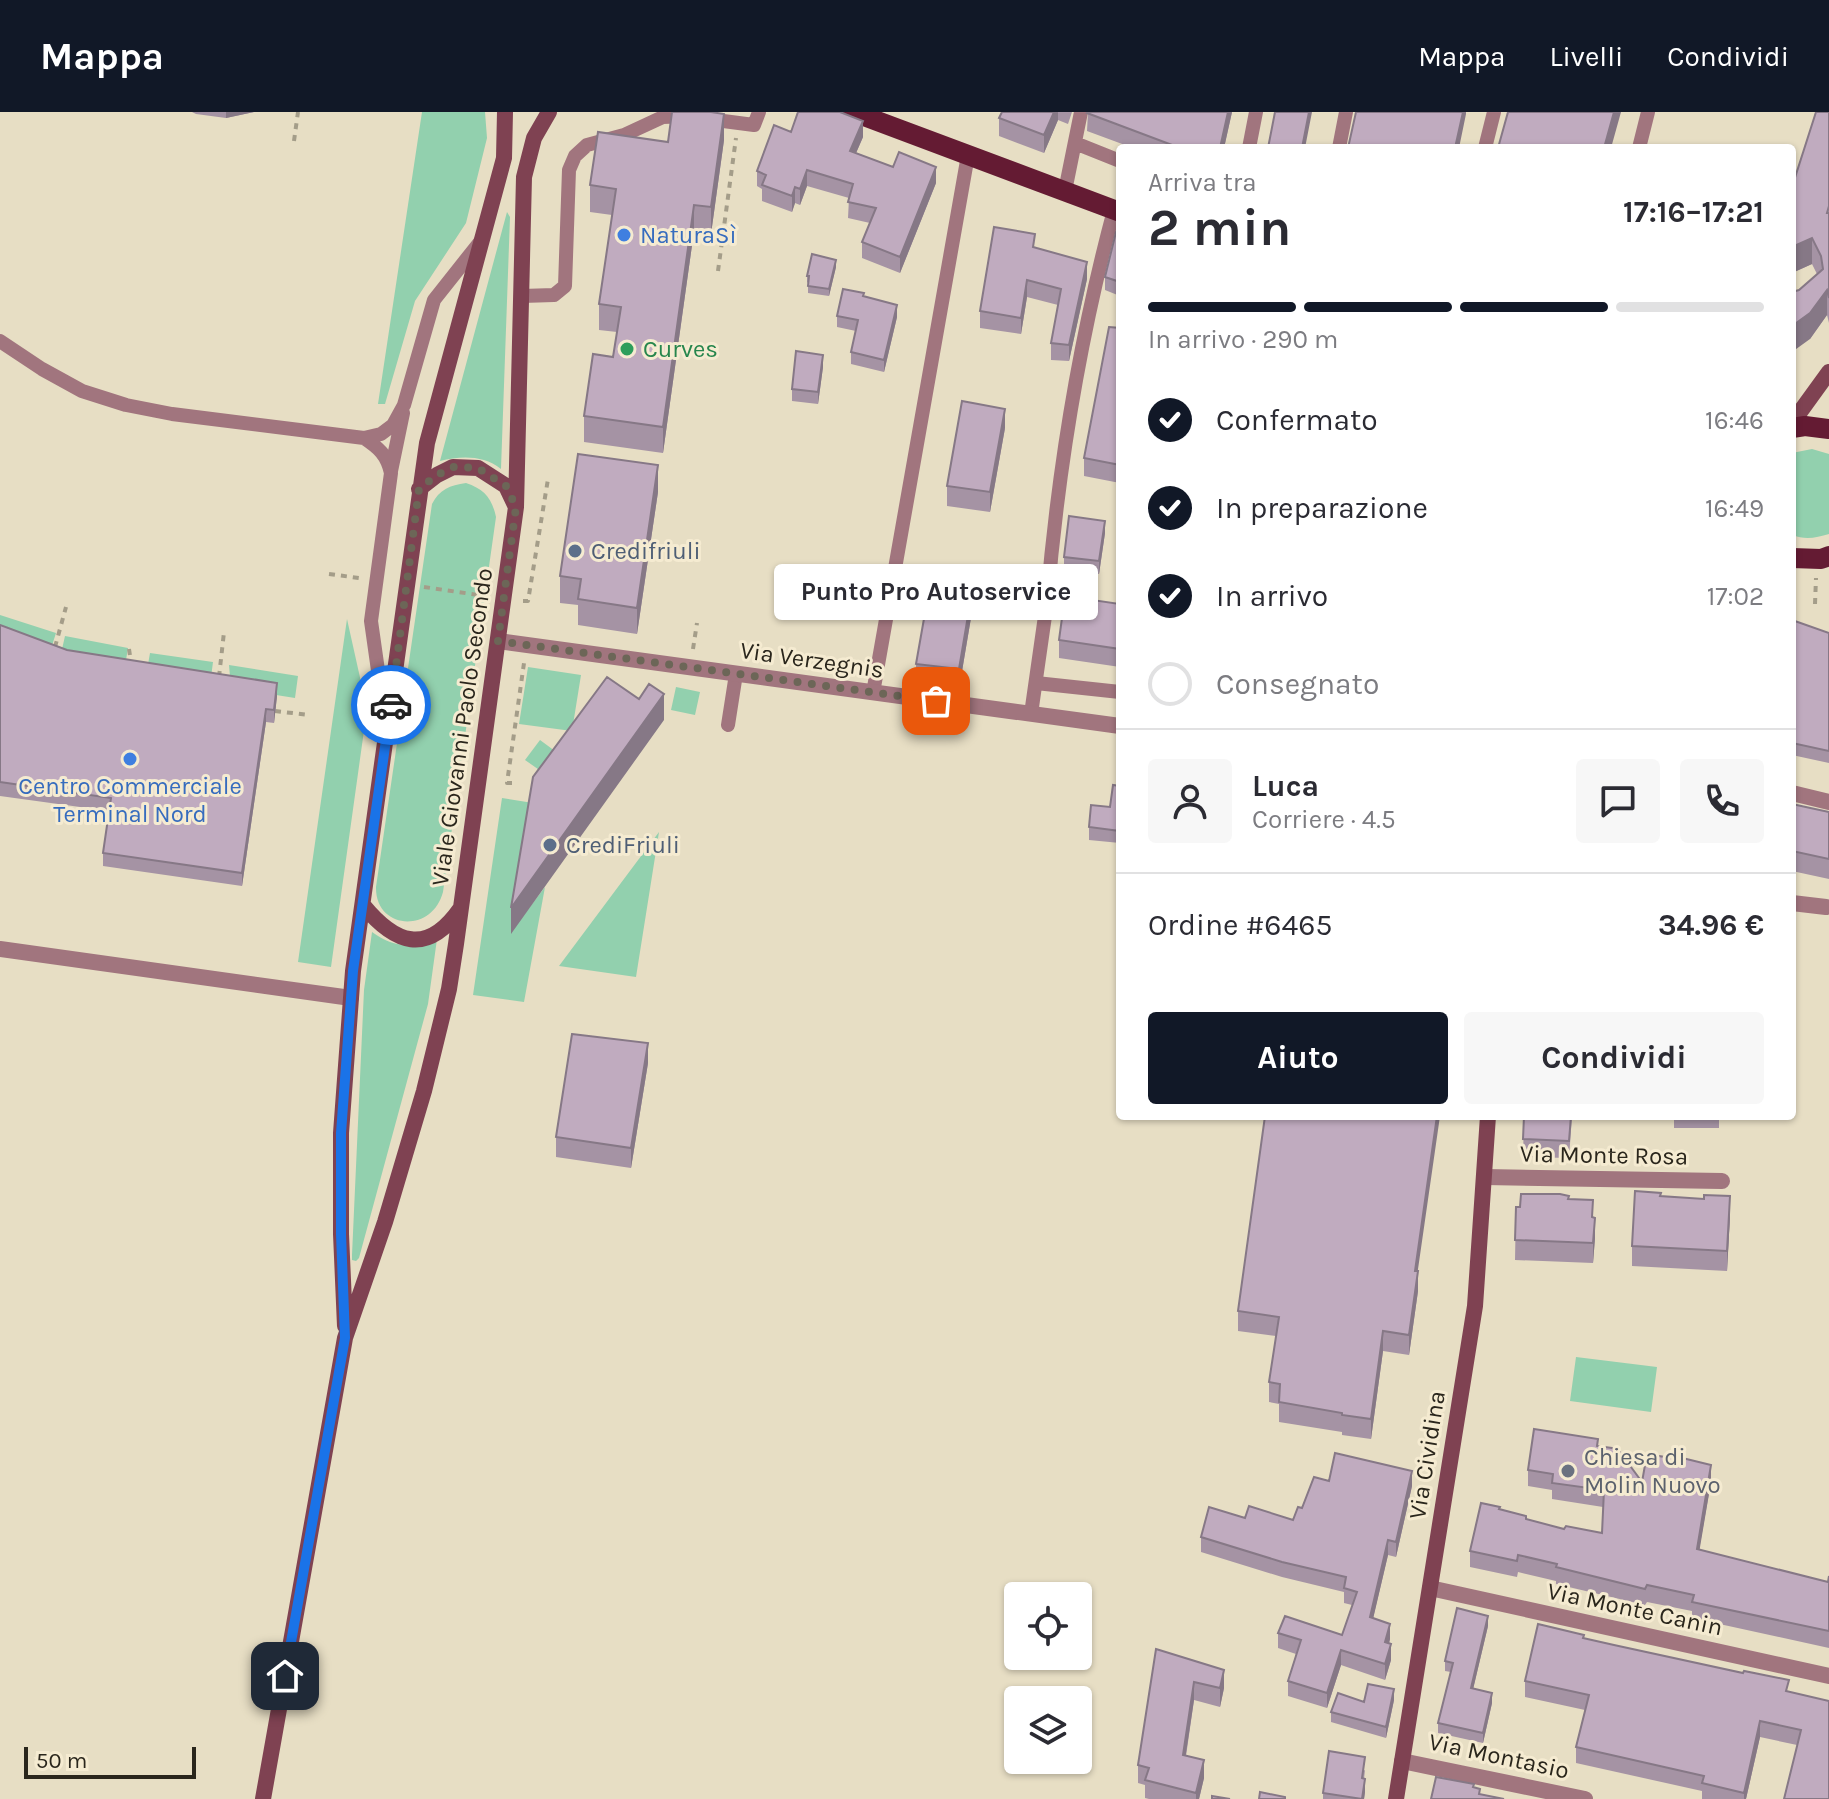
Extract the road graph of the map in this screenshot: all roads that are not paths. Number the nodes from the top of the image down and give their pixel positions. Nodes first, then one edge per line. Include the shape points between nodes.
1 (505, 112) edge
2 (549, 112) edge
3 (853, 112) edge
4 (1081, 112) edge
5 (1256, 112) edge
6 (1346, 112) edge
7 (1494, 112) edge
8 (1648, 112) edge
9 (886, 118) edge
10 (751, 120) edge
11 (1075, 143) junction
12 (1250, 144) edge
13 (1340, 144) edge
14 (1486, 144) edge
15 (1640, 144) edge
16 (968, 155) junction
17 (1116, 159) edge
18 (1065, 191) junction
19 (1116, 211) edge
20 (1116, 214) edge
21 (485, 235) junction
22 (522, 296) junction
23 (0, 341) edge
24 (1829, 372) edge
25 (404, 405) junction
26 (1796, 419) edge
27 (1796, 425) edge
28 (1829, 429) edge
29 (364, 438) junction
30 (391, 473) junction
31 (419, 489) junction
32 (516, 507) junction
33 (1829, 556) edge
34 (1796, 559) edge
35 (1047, 602) junction
36 (1091, 607) edge
37 (498, 641) junction
38 (736, 674) junction
39 (1036, 683) junction
40 (1116, 692) edge
41 (873, 693) junction
42 (1031, 714) junction
43 (728, 725) dead end
44 (1116, 725) edge
45 (387, 738) junction
46 (1796, 794) edge
47 (1829, 802) edge
48 (1796, 903) edge
49 (363, 905) junction
50 (462, 906) junction
51 (1826, 907) dead end
52 (0, 949) edge
53 (351, 998) junction
54 (1488, 1120) edge
55 (1485, 1177) junction
56 (1722, 1181) dead end
57 (345, 1338) junction
58 (1430, 1588) junction
59 (1829, 1676) edge
60 (1402, 1761) junction
61 (263, 1799) edge
62 (1396, 1799) edge
63 (1585, 1799) edge

1 - 21 main road, Viale Giovanni Paolo Secondo via 504,158
2 - 22 main road, Viale Giovanni Paolo Secondo via 534,138 524,177
3 - 9 main road
4 - 11 lane
5 - 12 lane
6 - 13 lane
7 - 14 lane
8 - 15 lane
9 - 16 main road
10 - 22 lane via 663,117 587,145 569,170 565,286 554,295
11 - 17 lane
11 - 18 lane
16 - 18 main road
16 - 41 lane
18 - 19 main road
20 - 35 lane via 1091,294 1054,524
21 - 25 lane via 434,300
21 - 31 main road, Viale Giovanni Paolo Secondo
22 - 32 main road, Viale Giovanni Paolo Secondo
23 - 29 lane via 82,391 126,405
24 - 26 main road
25 - 29 lane via 393,425
25 - 30 lane
27 - 28 main road
29 - 30 lane via 388,459
30 - 45 lane via 371,621
31 - 32 main road via 453,467 478,468 506,486
31 - 45 main road, Viale Giovanni Paolo Secondo
32 - 37 main road, Viale Giovanni Paolo Secondo
33 - 34 main road
35 - 36 lane
35 - 39 lane
37 - 38 street, Via Verzegnis
37 - 50 main road, Viale Giovanni Paolo Secondo
38 - 41 street, Via Verzegnis
38 - 43 lane
39 - 40 lane
39 - 42 lane
41 - 42 street, Via Verzegnis
42 - 44 street, Via Verzegnis
45 - 49 main road, Viale Giovanni Paolo Secondo
46 - 47 street
48 - 51 street
49 - 50 main road via 380,926 414,940 435,935
49 - 53 main road, Viale Giovanni Paolo Secondo
50 - 57 main road, Viale Giovanni Paolo Secondo via 424,1091
52 - 53 street
53 - 57 main road, Viale Giovanni Paolo Secondo via 341,1133
54 - 55 main road, Via Cividina
55 - 56 street, Via Monte Rosa
55 - 58 main road, Via Cividina via 1475,1306
57 - 61 main road, Viale Giovanni Paolo Secondo
58 - 59 street, Via Monte Canin
58 - 60 main road, Via Cividina
60 - 62 main road, Via Cividina
60 - 63 street, Via Montasio

